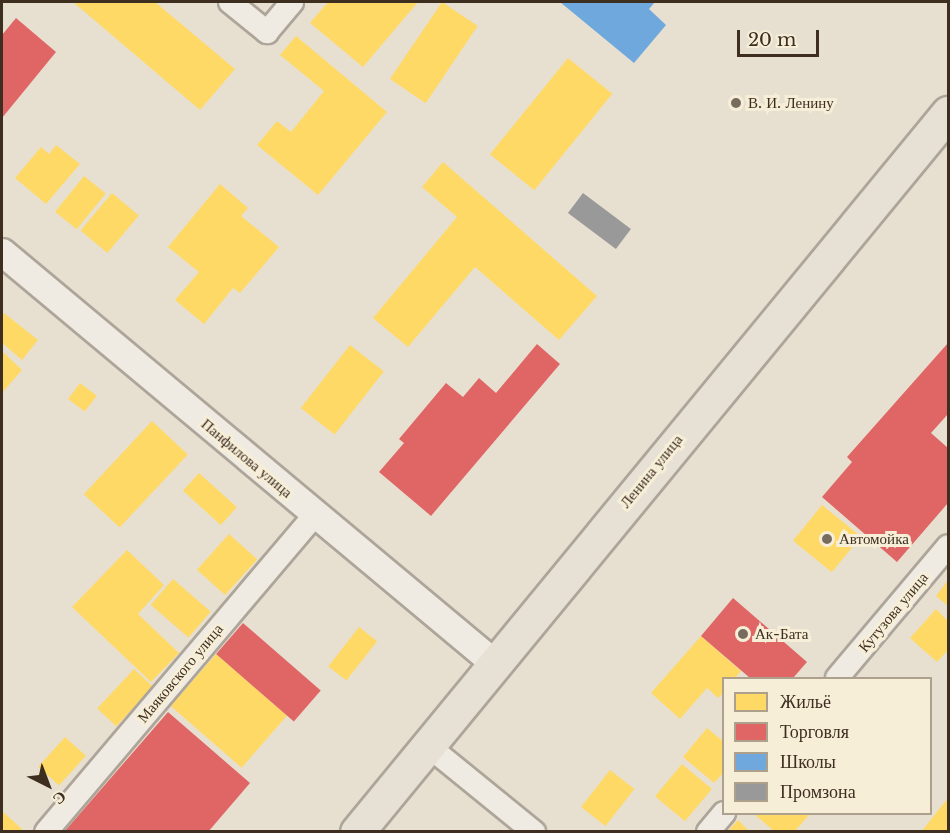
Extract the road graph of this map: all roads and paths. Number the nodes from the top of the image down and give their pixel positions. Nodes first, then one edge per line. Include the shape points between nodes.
1 (230, 2) edge
2 (292, 2) edge
3 (948, 113) edge
4 (2, 252) edge
5 (315, 515) junction
6 (948, 546) edge
7 (494, 663) junction
8 (838, 677) edge
9 (427, 745) junction
10 (722, 814) edge
11 (46, 831) edge
12 (357, 831) edge
13 (534, 831) edge
14 (708, 831) edge

1 - 2 street via 267,32
3 - 7 main road, Ленина улица
4 - 5 street, Панфилова улица
5 - 7 street, Панфилова улица
5 - 11 street, Маяковского улица
6 - 8 street, Кутузова улица
7 - 9 main road, Ленина улица
9 - 12 main road, Ленина улица
9 - 13 street
10 - 14 street

